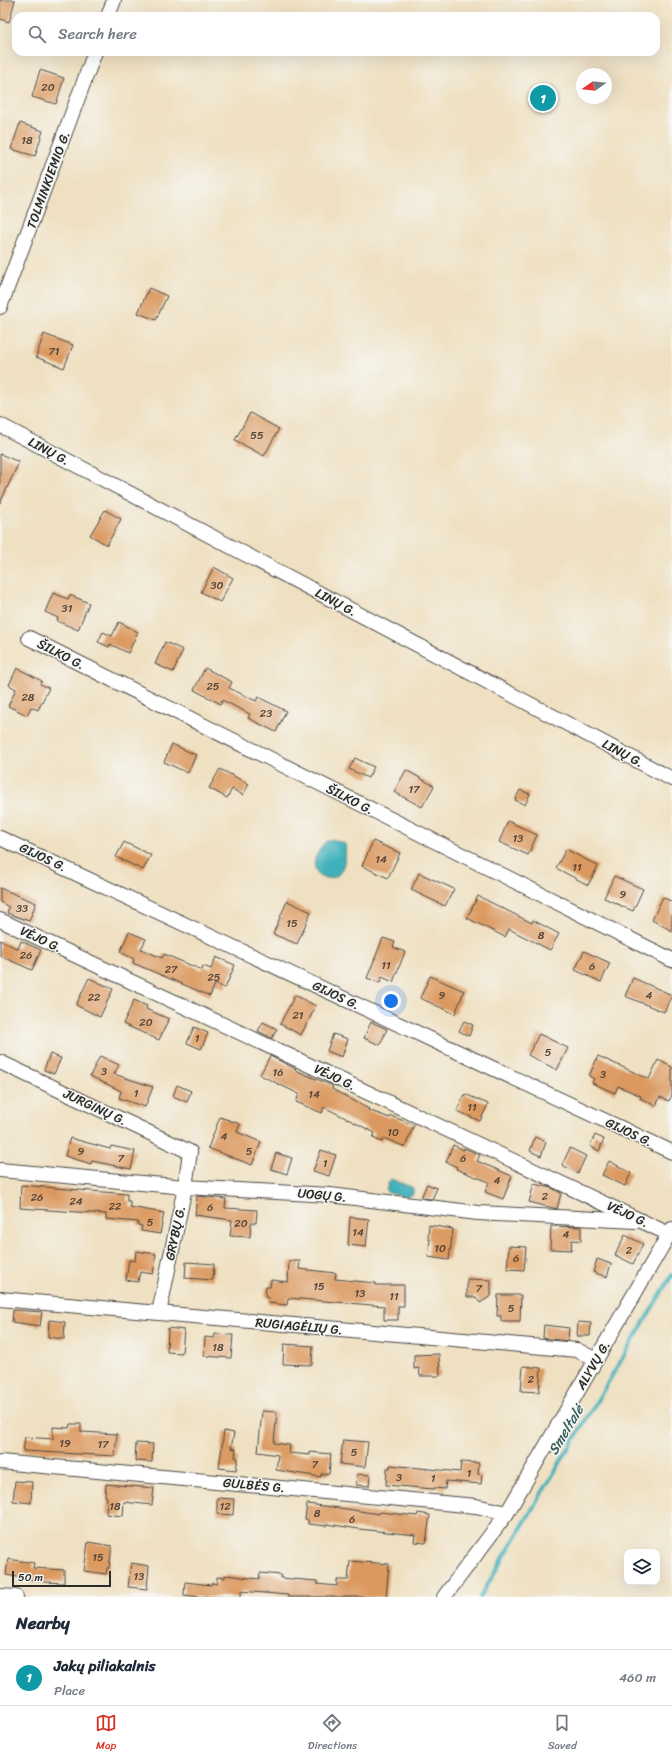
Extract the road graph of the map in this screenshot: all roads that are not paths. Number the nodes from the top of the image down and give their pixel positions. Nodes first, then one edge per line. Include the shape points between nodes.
1 (114, 0) edge
2 (110, 12) edge
3 (94, 56) edge
4 (0, 307) edge
5 (0, 424) edge
6 (29, 638) dead end
7 (672, 779) edge
8 (0, 838) edge
9 (0, 920) edge
10 (672, 960) edge
11 (0, 1062) edge
12 (190, 1152) joint
13 (672, 1152) edge
14 (0, 1170) edge
15 (185, 1187) junction
16 (643, 1221) junction
17 (671, 1231) edge
18 (0, 1299) edge
19 (159, 1313) junction
20 (596, 1360) junction
21 (0, 1462) edge
22 (507, 1513) junction
23 (0, 1596) edge
24 (16, 1597) edge
25 (444, 1597) edge

1 - 2 street
3 - 4 street, TOLMINKIEMIO G.
5 - 7 street, LINŲ G.
6 - 10 street, ŠILKO G.
8 - 13 street, GIJOS G.
9 - 16 street, VĖJO G.
11 - 12 street, JURGINŲ G.
12 - 15 street, GRYBŲ G.
14 - 15 street, UOGŲ G.
15 - 16 street, UOGŲ G. via 330,1195 478,1213
15 - 19 street, GRYBŲ G.
16 - 17 street, VĖJO G.
17 - 20 street, ALYVŲ G.
18 - 19 street, RUGIAGĖLIŲ G.
19 - 20 street, RUGIAGĖLIŲ G. via 577,1350
20 - 22 street, ALYVŲ G.
21 - 22 street, GULBĖS G. via 468,1505
22 - 25 street, ALYVŲ G.
23 - 24 street

